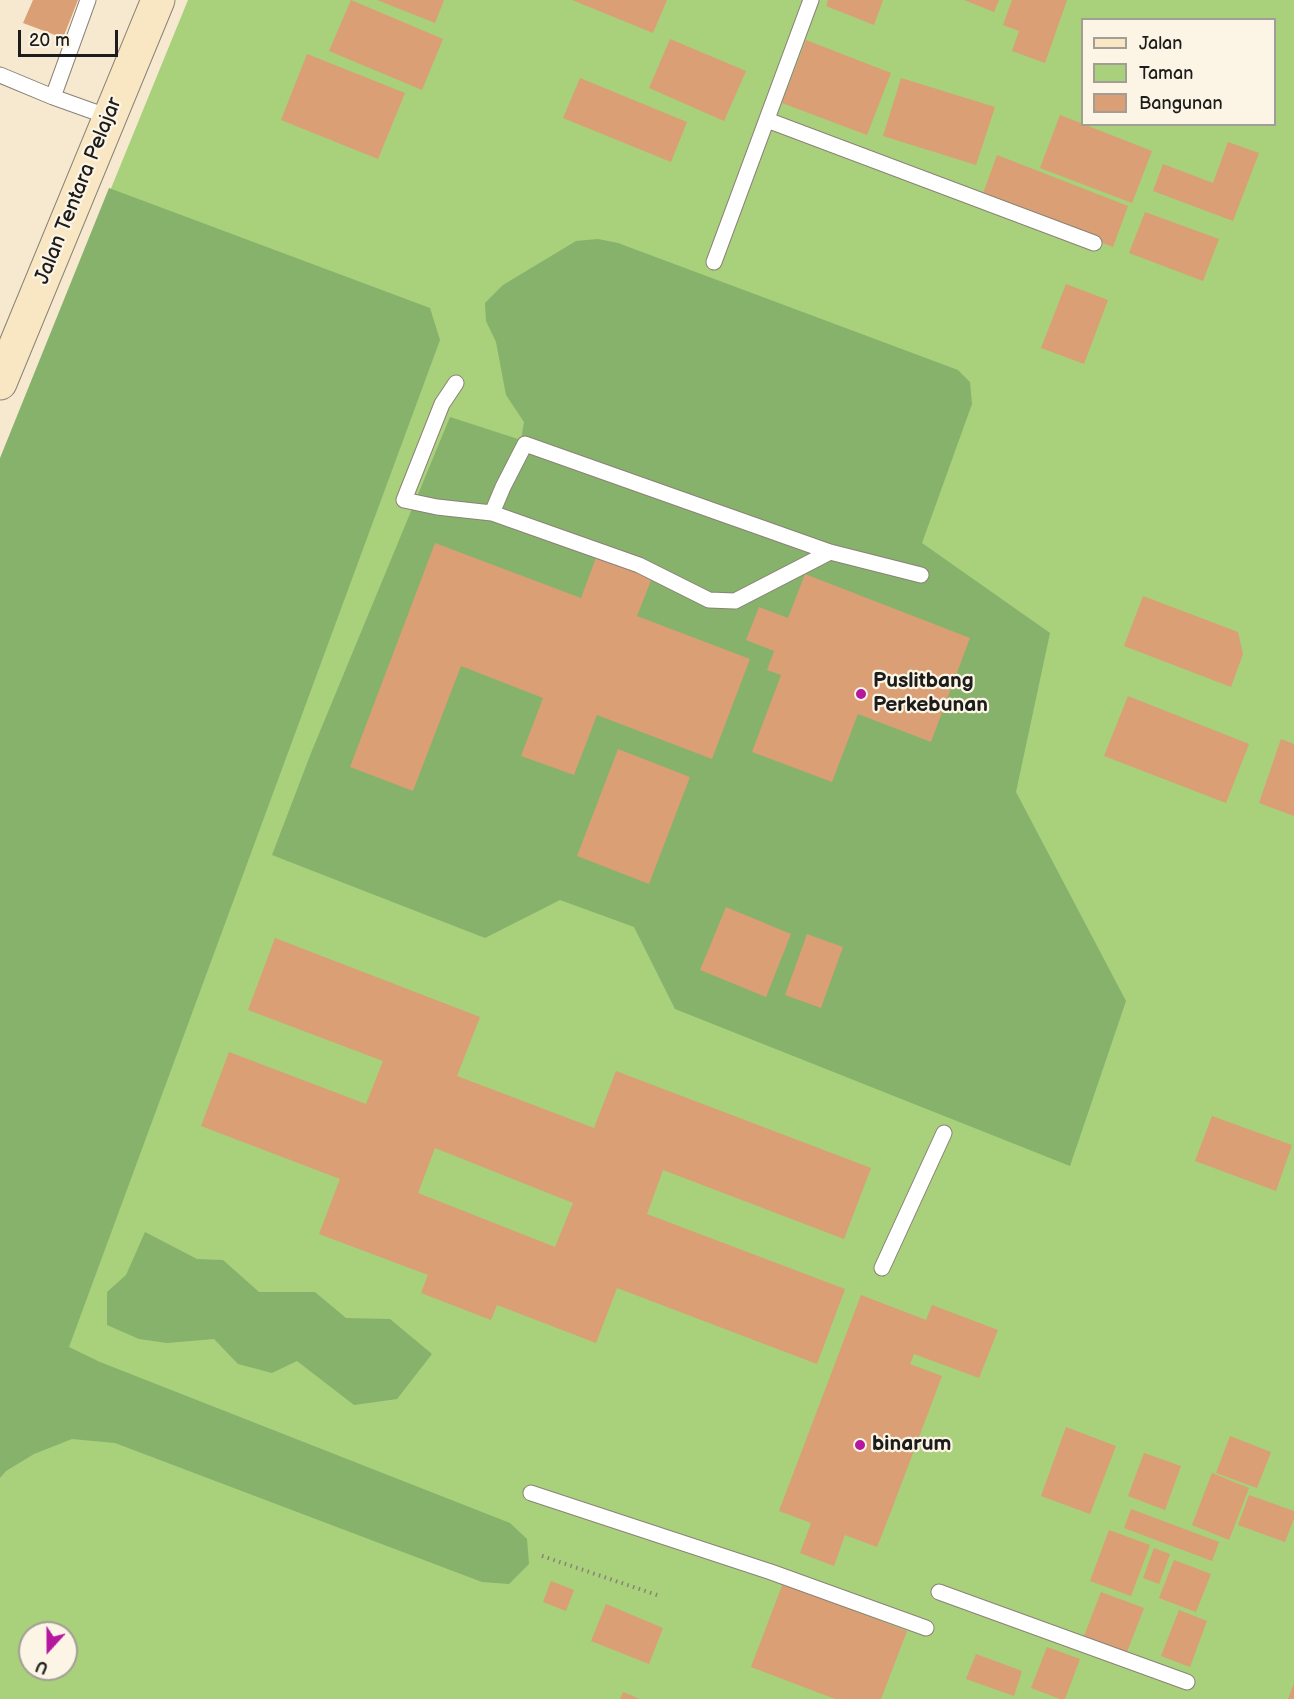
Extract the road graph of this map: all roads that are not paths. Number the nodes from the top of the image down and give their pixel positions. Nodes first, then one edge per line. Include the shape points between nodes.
1 (88, 0) edge
2 (158, 0) edge
3 (811, 0) edge
4 (0, 75) edge
5 (53, 97) junction
6 (109, 117) junction
7 (767, 120) junction
8 (1094, 243) dead end
9 (714, 262) dead end
10 (0, 383) edge
11 (456, 383) dead end
12 (492, 513) junction
13 (830, 552) junction
14 (921, 575) dead end
15 (944, 1133) dead end
16 (882, 1268) dead end
17 (531, 1493) dead end
18 (939, 1592) dead end
19 (926, 1628) dead end
20 (1187, 1682) dead end

1 - 5 lane
2 - 6 main road, Jalan Tentara Pelajar
3 - 7 lane
4 - 5 lane
5 - 6 lane
6 - 10 main road, Jalan Tentara Pelajar
7 - 8 lane
7 - 9 lane
11 - 12 lane via 442,404 404,500
12 - 13 lane via 639,565 709,600 735,601
12 - 13 lane via 525,444
13 - 14 lane
15 - 16 lane
17 - 19 lane
18 - 20 lane

